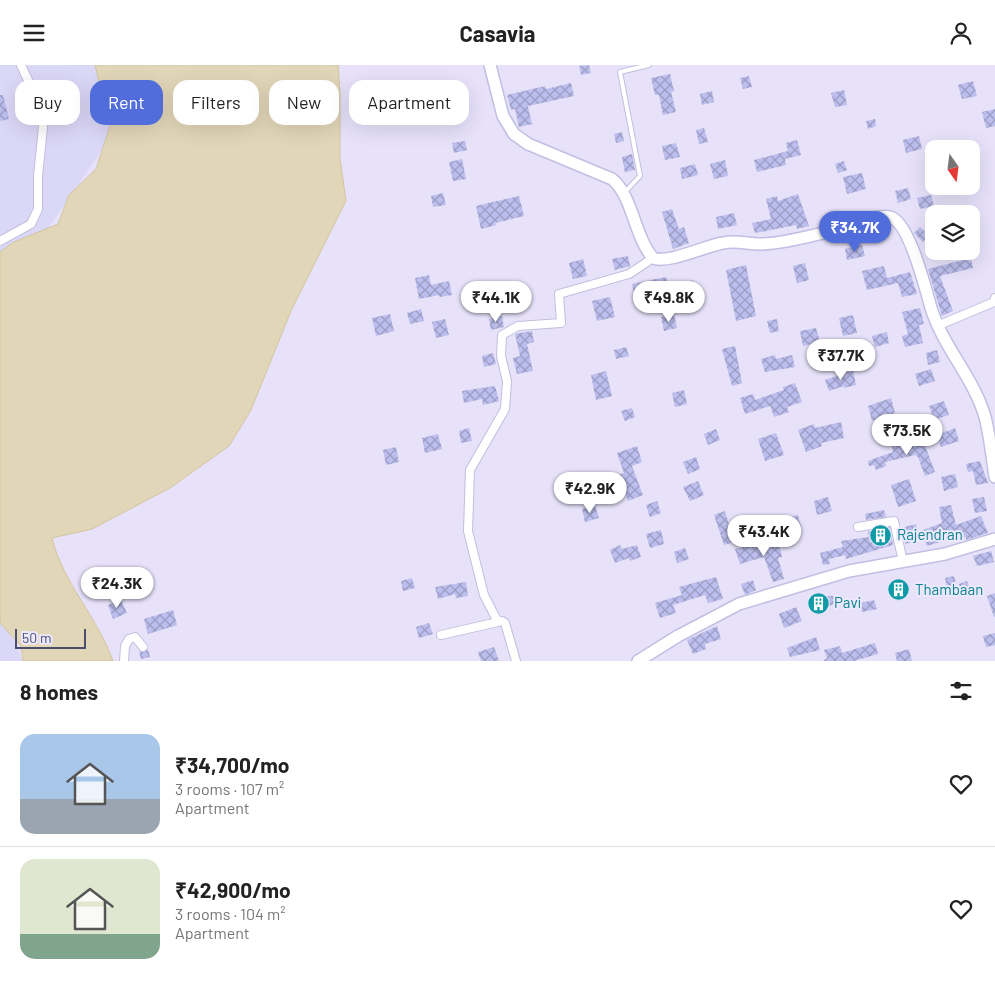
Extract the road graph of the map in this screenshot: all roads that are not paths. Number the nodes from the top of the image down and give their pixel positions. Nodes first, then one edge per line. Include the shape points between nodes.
1 (21, 65) edge
2 (490, 65) edge
3 (649, 65) edge
4 (624, 193) junction
5 (0, 241) edge
6 (653, 258) junction
7 (995, 298) edge
8 (937, 326) junction
9 (995, 477) edge
10 (858, 527) dead end
11 (995, 539) edge
12 (902, 561) junction
13 (498, 622) junction
14 (441, 635) dead end
15 (143, 647) dead end
16 (124, 661) edge
17 (516, 661) edge
18 (638, 661) edge

1 - 5 street via 39,104 43,127 38,209 31,224
2 - 4 main road via 503,116 514,134 528,144 612,179
3 - 4 lane via 620,72 640,176
4 - 6 main road via 632,219
6 - 8 main road via 658,260 723,243 760,244 783,240 890,216 898,221 909,241
6 - 13 street via 629,274 559,294 562,323 518,325 502,335 501,356 507,381 505,409 470,470 468,531 484,595
7 - 8 street via 994,302
8 - 9 main road via 984,416
10 - 12 street via 894,521
11 - 12 main road via 945,554
12 - 18 main road via 849,571 739,604
13 - 14 street
13 - 17 street via 505,623
15 - 16 street via 135,637 129,639

